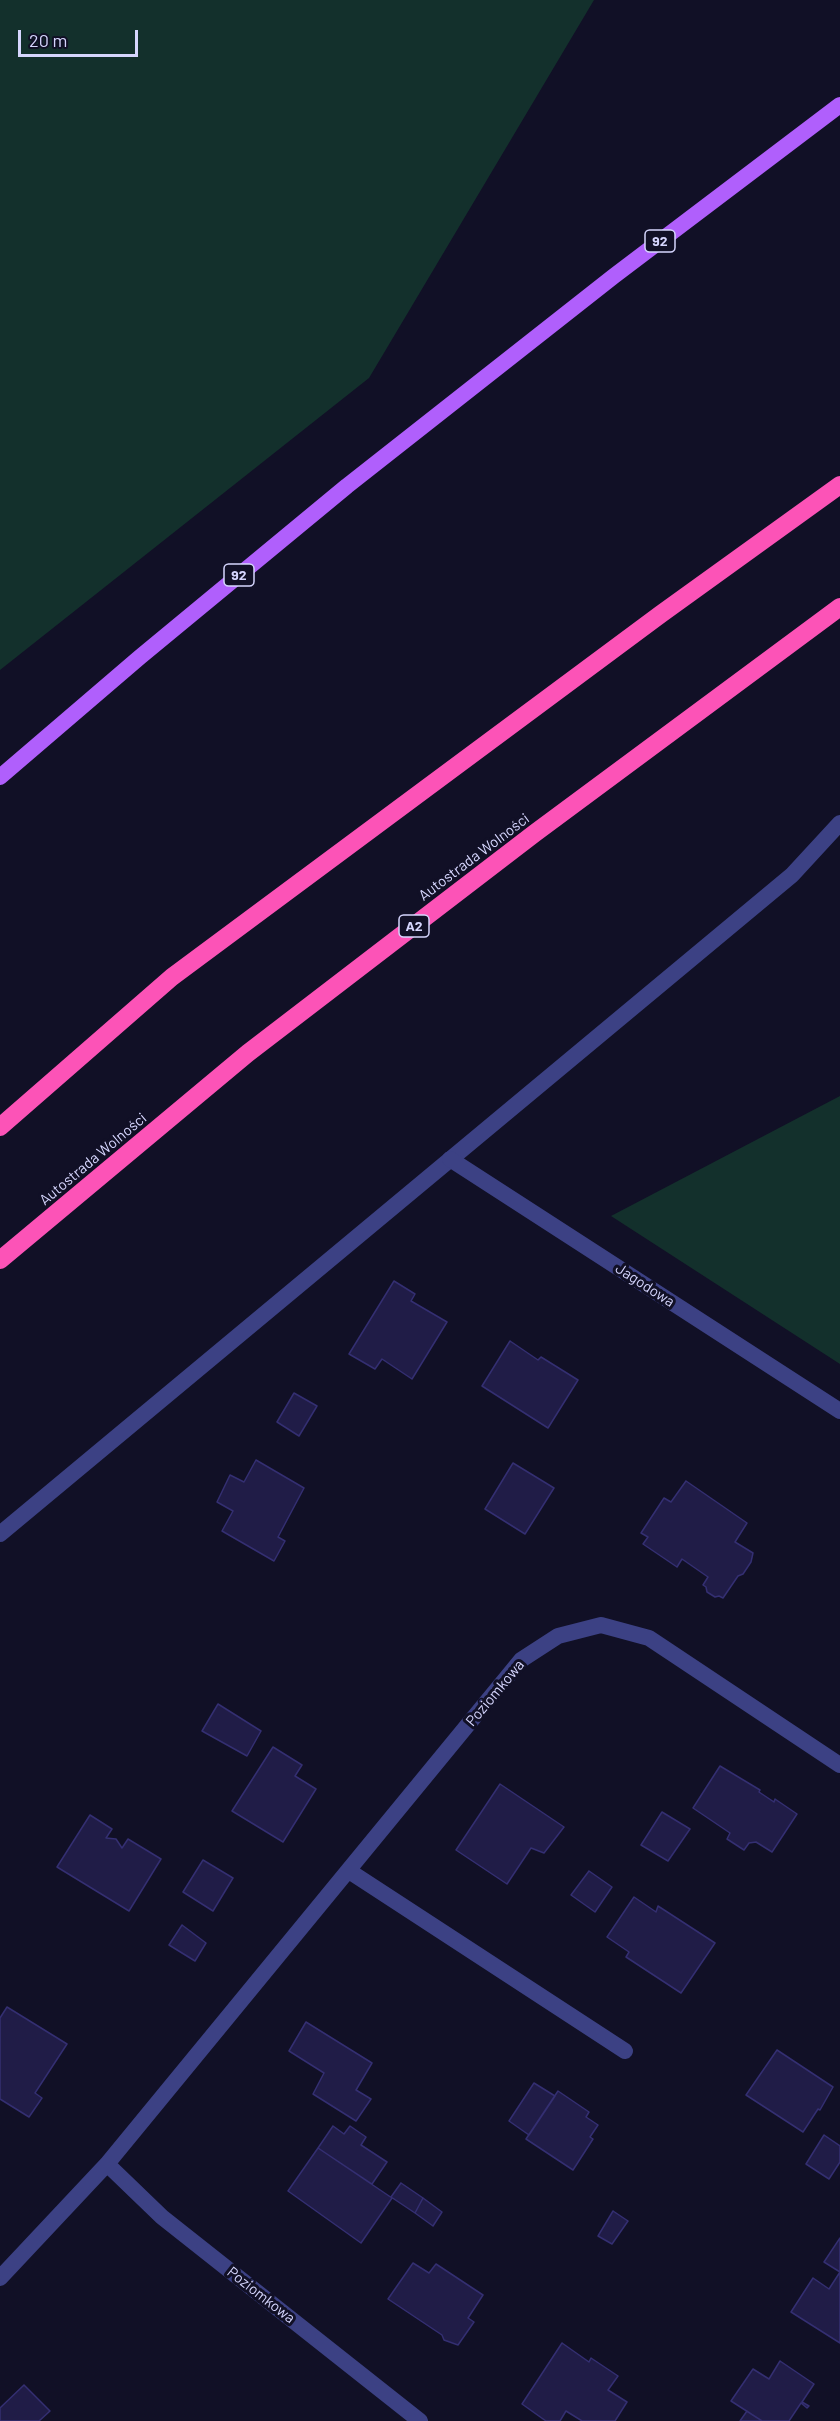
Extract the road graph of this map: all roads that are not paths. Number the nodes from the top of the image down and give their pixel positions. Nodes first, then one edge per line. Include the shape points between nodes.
1 (840, 105) edge
2 (840, 485) edge
3 (840, 608) edge
4 (0, 777) edge
5 (840, 823) edge
6 (0, 1127) edge
7 (450, 1159) junction
8 (0, 1260) edge
9 (840, 1412) edge
10 (0, 1534) edge
11 (840, 1765) edge
12 (349, 1871) junction
13 (625, 2051) dead end
14 (107, 2164) junction
15 (0, 2278) edge
16 (420, 2421) edge

1 - 4 main road, 92 via 347,486
2 - 6 highway via 172,977
3 - 8 highway, Autostrada Wolności / A2 via 534,833 257,1046
5 - 7 street via 792,875
7 - 9 street, Jagodowa
7 - 10 street
11 - 12 street, Poziomkowa via 649,1638 601,1625 558,1636 521,1660
12 - 13 street
12 - 14 street, Poziomkowa
14 - 15 street, Poziomkowa
14 - 16 street, Poziomkowa via 162,2217

